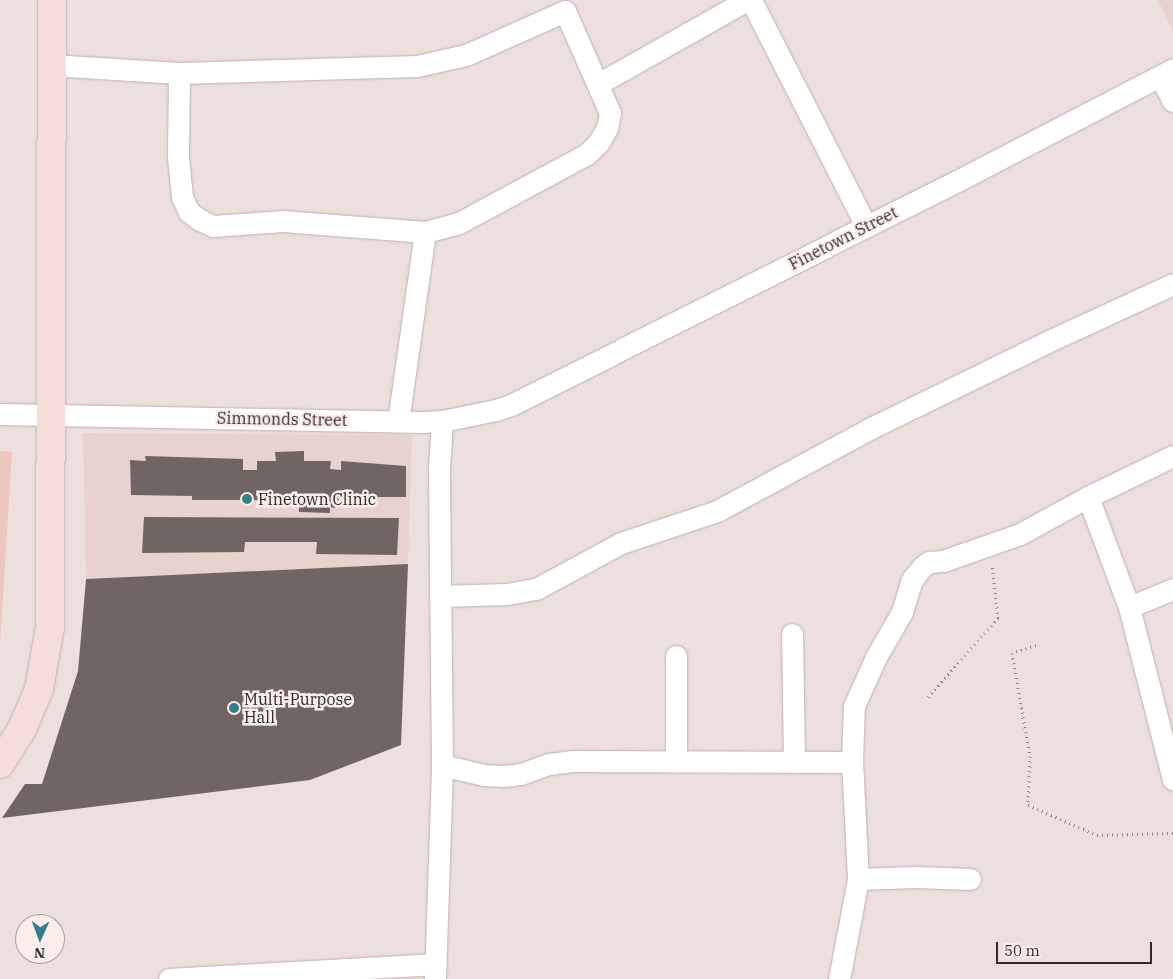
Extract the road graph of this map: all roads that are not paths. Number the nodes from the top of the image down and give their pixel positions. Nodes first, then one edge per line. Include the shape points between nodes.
1 (52, 0) edge
2 (749, 0) edge
3 (564, 6) edge
4 (51, 65) junction
5 (1166, 72) edge
6 (179, 73) junction
7 (598, 84) junction
8 (1173, 101) edge
9 (866, 226) junction
10 (425, 232) junction
11 (1173, 284) edge
12 (512, 405) joint
13 (0, 414) edge
14 (51, 415) junction
15 (398, 421) junction
16 (442, 421) junction
17 (1173, 456) edge
18 (1088, 498) junction
19 (1173, 589) edge
20 (440, 596) junction
21 (1129, 607) junction
22 (792, 634) dead end
23 (676, 656) dead end
24 (1167, 727) edge
25 (676, 761) junction
26 (794, 762) junction
27 (852, 762) junction
28 (0, 764) edge
29 (442, 765) junction
30 (1173, 779) edge
31 (858, 879) junction
32 (970, 879) dead end
33 (436, 972) edge
34 (169, 979) edge
35 (839, 979) edge

1 - 4 street
2 - 7 street
2 - 9 street
3 - 6 street via 466,55 417,66
3 - 7 street
4 - 6 street
4 - 14 street
5 - 8 street
5 - 9 street, Finetown Street
6 - 10 street via 178,157 182,196 189,212 200,220 213,226 283,221
7 - 10 street via 610,113 607,128 599,142 586,154 459,223
9 - 12 street, Finetown Street
10 - 15 street
11 - 20 street via 872,428 717,511 621,543 536,589 507,594
12 - 16 street, Simmonds Street
13 - 14 street, Simmonds Street
14 - 15 street, Simmonds Street
14 - 28 street via 50,627 39,689 22,729
15 - 16 street, Simmonds Street
16 - 20 street
17 - 18 street
18 - 21 street
18 - 27 street via 1020,534 943,561 929,562 922,567 912,580 902,612 856,699
19 - 21 street
20 - 29 street
21 - 24 street
22 - 26 street
23 - 25 street
24 - 30 street
25 - 26 street
25 - 29 street via 572,761 503,776
26 - 27 street
27 - 31 street
29 - 33 street
31 - 32 street
31 - 35 street
33 - 34 street

